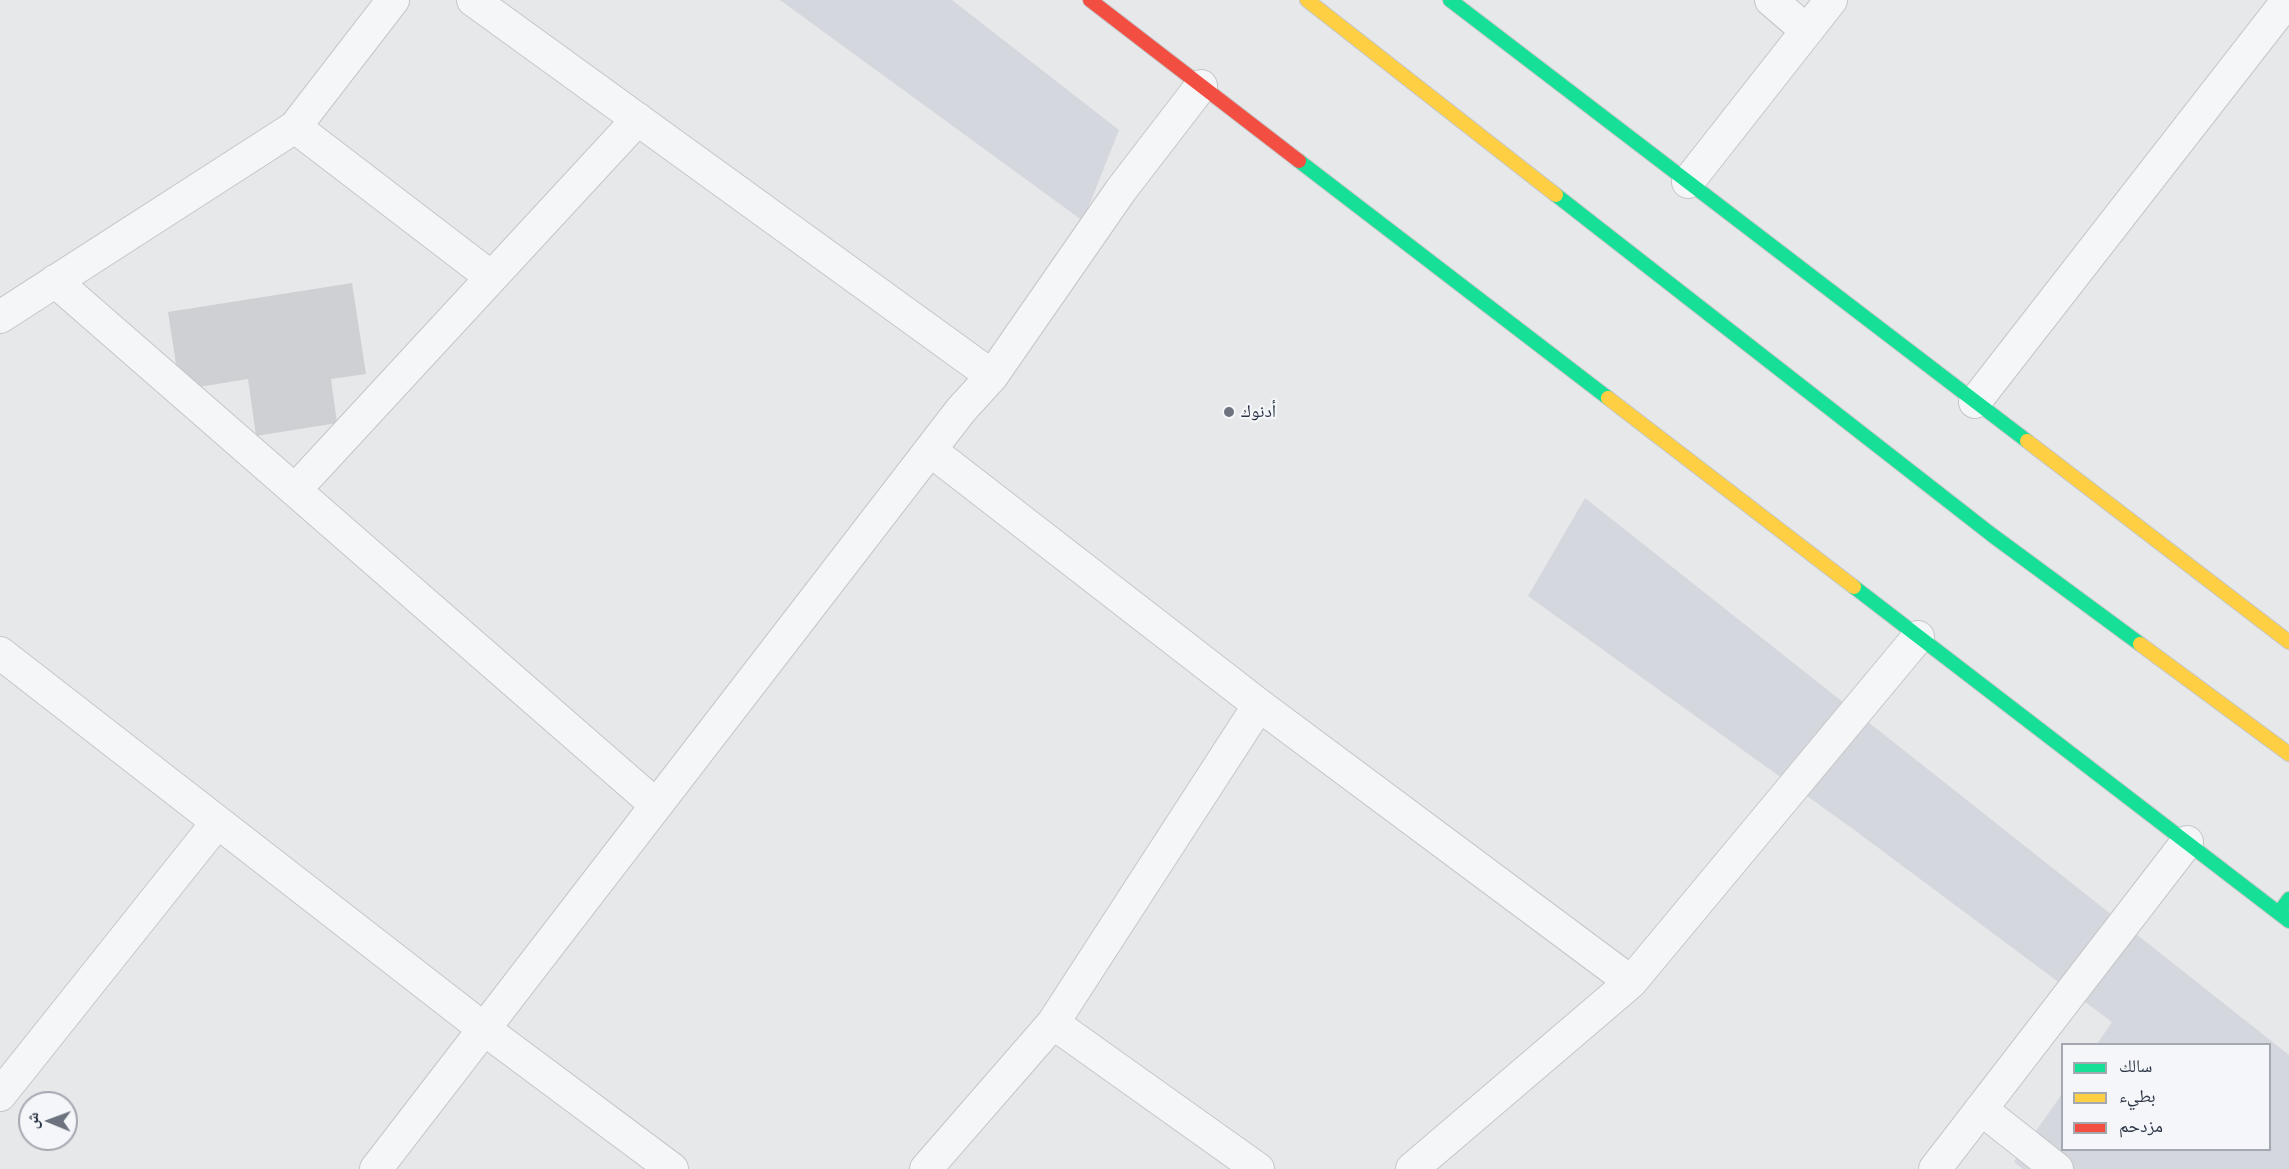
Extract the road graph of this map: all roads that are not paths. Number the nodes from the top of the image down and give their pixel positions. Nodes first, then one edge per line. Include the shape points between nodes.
1 (393, 0) edge
2 (473, 0) edge
3 (1090, 0) edge
4 (1307, 0) edge
5 (1450, 0) edge
6 (1771, 0) edge
7 (1831, 0) edge
8 (2288, 0) edge
9 (1807, 31) junction
10 (1201, 86) junction
11 (638, 119) junction
12 (295, 127) junction
13 (1688, 182) junction
14 (491, 277) junction
15 (55, 281) junction
16 (0, 317) edge
17 (992, 376) junction
18 (1975, 402) junction
19 (930, 450) junction
20 (295, 490) junction
21 (1918, 637) junction
22 (2289, 642) edge
23 (0, 653) edge
24 (1259, 705) junction
25 (2289, 754) edge
26 (657, 805) junction
27 (216, 824) junction
28 (2187, 842) junction
29 (2289, 899) edge
30 (2284, 917) edge
31 (1630, 982) junction
32 (1053, 1023) junction
33 (484, 1029) junction
34 (2, 1089) edge
35 (1981, 1109) junction
36 (376, 1169) edge
37 (672, 1169) edge
38 (926, 1169) edge
39 (1258, 1169) edge
40 (1412, 1169) edge
41 (1935, 1169) edge
42 (2056, 1169) edge

1 - 12 street
2 - 11 street
3 - 10 main road
4 - 25 main road via 1992,535
5 - 13 main road
6 - 9 street
7 - 9 street
8 - 18 street
9 - 13 street
10 - 17 street via 1121,190
10 - 21 main road
11 - 14 street
11 - 17 street
12 - 14 street
12 - 15 street
13 - 18 main road
14 - 20 street
15 - 16 street
15 - 20 street
17 - 19 street
18 - 22 main road
19 - 24 street
19 - 26 street
20 - 26 street
21 - 28 main road
21 - 31 street
23 - 27 street
24 - 31 street
24 - 32 street
26 - 33 street
27 - 33 street
27 - 34 street
28 - 30 main road
28 - 35 street
29 - 30 main road
31 - 40 street
32 - 38 street
32 - 39 street
33 - 36 street
33 - 37 street
35 - 41 street
35 - 42 street

